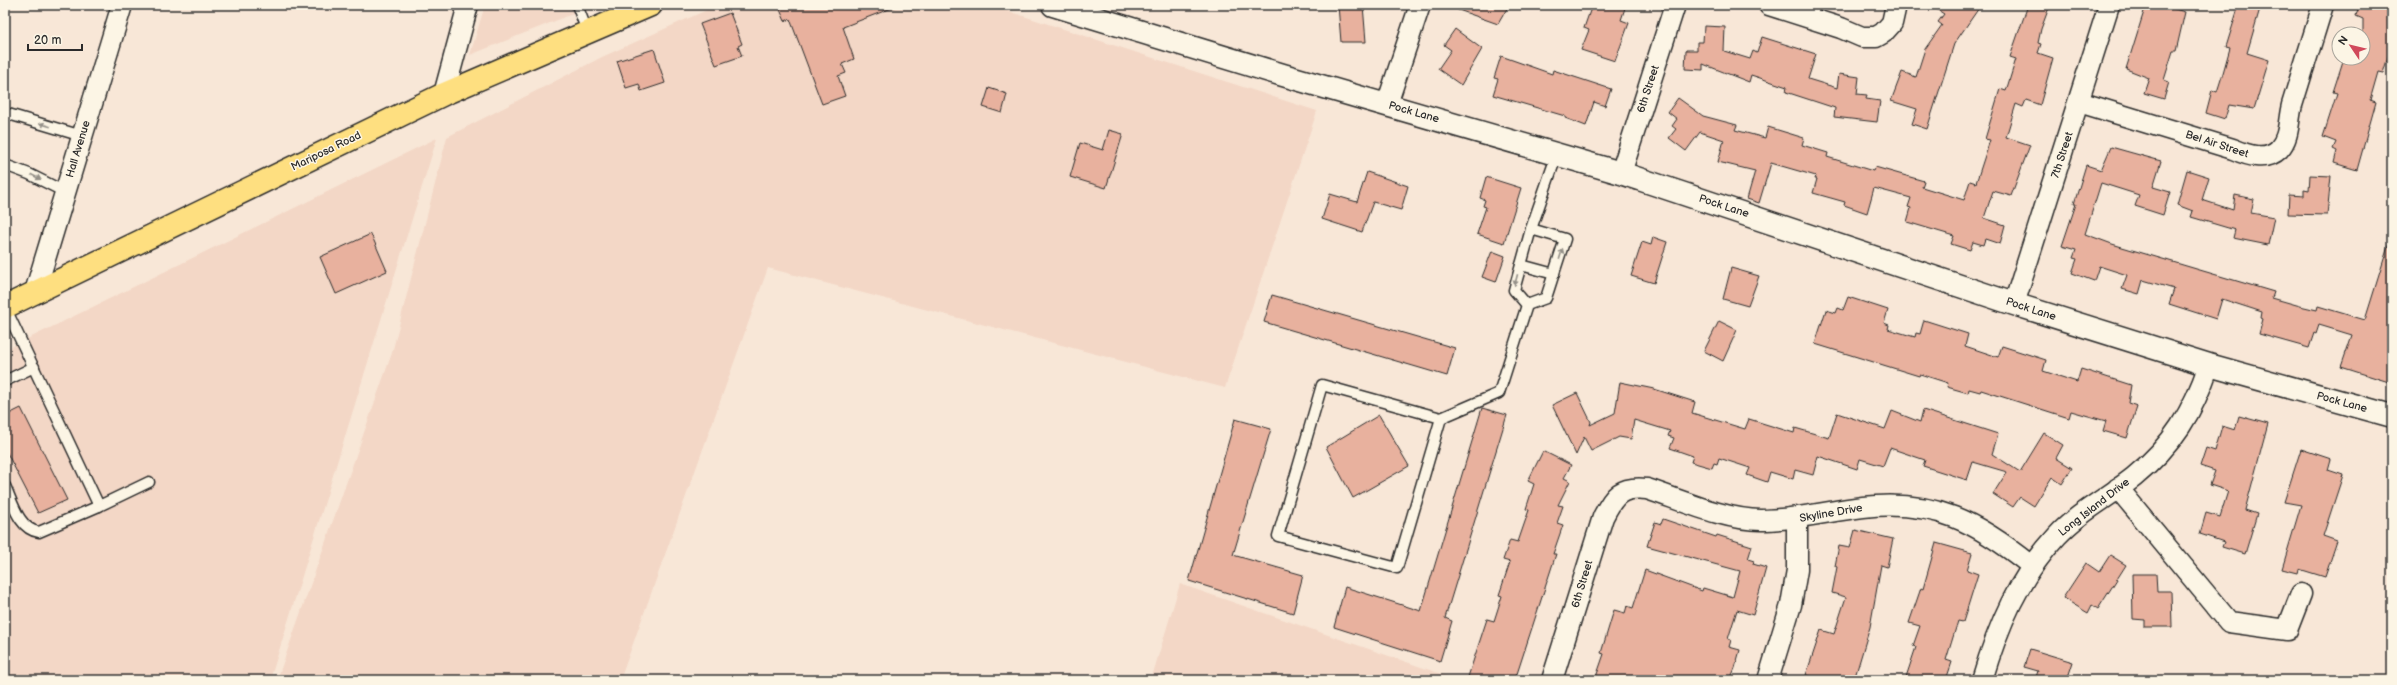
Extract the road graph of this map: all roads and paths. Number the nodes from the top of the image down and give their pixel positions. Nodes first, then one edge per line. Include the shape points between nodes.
1 (122, 5) edge
2 (468, 5) edge
3 (577, 5) edge
4 (651, 5) edge
5 (1053, 5) edge
6 (1420, 5) edge
7 (1675, 5) edge
8 (1769, 5) edge
9 (1896, 5) edge
10 (2109, 5) edge
11 (2323, 5) edge
12 (587, 31) junction
13 (444, 94) junction
14 (2080, 102) junction
15 (1387, 104) junction
16 (5, 113) edge
17 (82, 136) junction
18 (1557, 154) junction
19 (5, 166) edge
20 (1621, 173) junction
21 (65, 192) junction
22 (1531, 229) junction
23 (1521, 265) junction
24 (1554, 274) junction
25 (35, 292) junction
26 (2014, 304) junction
27 (1527, 306) junction
28 (5, 307) edge
29 (2209, 366) junction
30 (34, 368) junction
31 (5, 381) edge
32 (2392, 416) edge
33 (1441, 418) junction
34 (148, 482) dead end
35 (5, 486) edge
36 (2118, 488) junction
37 (1619, 492) joint
38 (99, 506) junction
39 (1797, 519) junction
40 (2032, 566) junction
41 (2301, 594) dead end
42 (1552, 680) edge
43 (1768, 680) edge
44 (1982, 680) edge

1 - 17 street, Hall Avenue
2 - 13 street
3 - 12 lane
4 - 12 main road, Mariposa Road
5 - 15 street, Pock Lane via 1218,56
6 - 15 street
7 - 20 street, 6th Street
8 - 9 street via 1862,37 1876,37 1883,33 1892,23
10 - 14 street, 7th Street
11 - 14 street, Bel Air Street via 2292,108 2286,137 2279,148 2264,156 2249,156 2233,148
12 - 13 main road, Mariposa Road
13 - 25 main road, Mariposa Road
14 - 26 street, 7th Street
15 - 18 street, Pock Lane
17 -> 16 lane
17 - 21 street, Hall Avenue
18 - 20 street, Pock Lane
18 - 22 lane
19 -> 21 lane via 29,174
20 - 26 street, Pock Lane
21 - 25 street, Hall Avenue
22 - 23 lane
24 -> 22 lane via 1565,239
23 - 24 lane
23 -> 27 lane via 1514,290
24 - 27 lane via 1546,298
25 - 28 main road, Mariposa Road
26 - 29 street, Pock Lane
27 - 33 lane via 1499,393
28 - 30 lane
29 - 32 street, Pock Lane
29 - 36 street, Long Island Drive via 2199,396 2185,422 2164,449
30 - 31 lane
30 - 38 lane
33 - 33 lane via 1322,385 1278,536 1397,568
34 - 38 lane
35 - 38 lane via 21,521 34,532
36 - 40 street, Long Island Drive via 2058,535
36 - 41 street via 2230,622 2287,630
37 - 39 street, Skyline Drive via 1634,488 1647,489 1730,515 1759,520
37 - 42 street, 6th Street via 1603,517
39 - 40 street, Skyline Drive via 1862,507 1894,505 1924,508 1954,516 1975,526 2003,542
39 - 43 street via 1797,570 1791,605
40 - 44 street, Long Island Drive via 2010,601 1996,633

